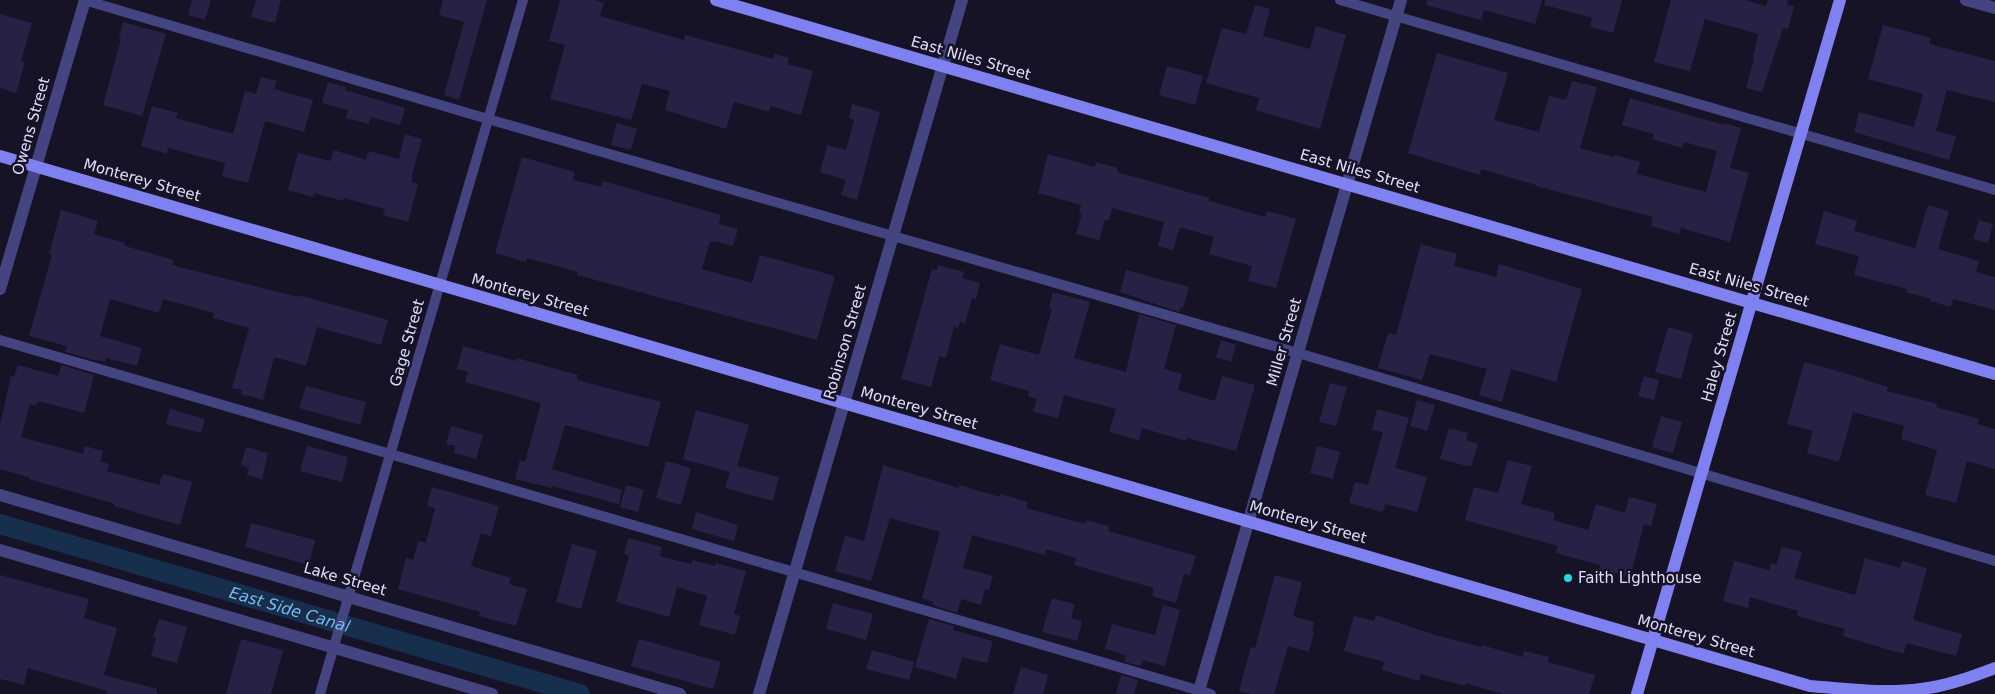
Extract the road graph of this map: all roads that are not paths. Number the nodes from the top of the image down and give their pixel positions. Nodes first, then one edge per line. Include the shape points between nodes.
1 (84, 0) edge
2 (523, 0) edge
3 (716, 0) edge
4 (962, 0) edge
5 (1340, 0) edge
6 (1401, 0) edge
7 (1840, 0) edge
8 (1966, 0) edge
9 (1995, 8) edge
10 (1396, 17) junction
11 (943, 66) junction
12 (488, 119) junction
13 (1801, 132) junction
14 (0, 156) edge
15 (36, 166) junction
16 (1347, 184) junction
17 (1995, 190) edge
18 (893, 236) junction
19 (440, 285) junction
20 (0, 290) edge
21 (1752, 303) junction
22 (0, 340) edge
23 (1298, 353) junction
24 (1995, 374) edge
25 (844, 403) junction
26 (390, 454) junction
27 (1702, 473) junction
28 (0, 495) edge
29 (1248, 522) junction
30 (0, 550) edge
31 (1995, 561) edge
32 (795, 572) junction
33 (348, 597) junction
34 (1653, 640) junction
35 (334, 648) junction
36 (1995, 668) edge
37 (1810, 686) junction
38 (1203, 693) edge
39 (320, 694) edge
40 (492, 694) edge
41 (680, 694) edge
42 (759, 694) edge
43 (1637, 694) edge
44 (1828, 694) edge

1 - 12 lane
1 - 15 street, Owens Street
2 - 12 lane, Gage Street
3 - 11 main road, East Niles Street
4 - 11 street, Robinson Street
5 - 10 lane
6 - 10 street, Miller Street
7 - 13 main road, Haley Street
8 - 9 street
10 - 13 lane
10 - 16 street, Miller Street
11 - 16 main road, East Niles Street
11 - 18 street, Robinson Street
12 - 18 lane
12 - 19 lane, Gage Street
13 - 17 lane
13 - 21 main road, Haley Street
14 - 15 main road, Monterey Street
15 - 19 main road, Monterey Street
15 - 20 street, Owens Street
16 - 21 main road, East Niles Street
16 - 23 street, Miller Street
18 - 23 lane
18 - 25 street, Robinson Street
19 - 25 main road, Monterey Street
19 - 26 lane, Gage Street
21 - 24 main road, East Niles Street
21 - 27 main road, Haley Street
22 - 26 lane
23 - 27 lane
23 - 29 street, Miller Street
25 - 29 main road, Monterey Street
25 - 32 street, Robinson Street
26 - 32 lane
26 - 33 lane, Gage Street
27 - 31 lane
27 - 34 main road, Haley Street
28 - 33 street, Lake Street
29 - 34 main road, Monterey Street
29 - 38 street, Miller Street
30 - 35 street
32 - 38 lane
32 - 42 street, Robinson Street
33 - 35 lane, Gage Street
33 - 41 street, Lake Street
34 - 37 main road, Monterey Street
34 - 43 main road, Haley Street
35 - 39 lane, Gage Street
35 - 40 street
36 - 37 main road via 1961,681 1921,689 1889,692
37 - 44 street, Monterey Street

